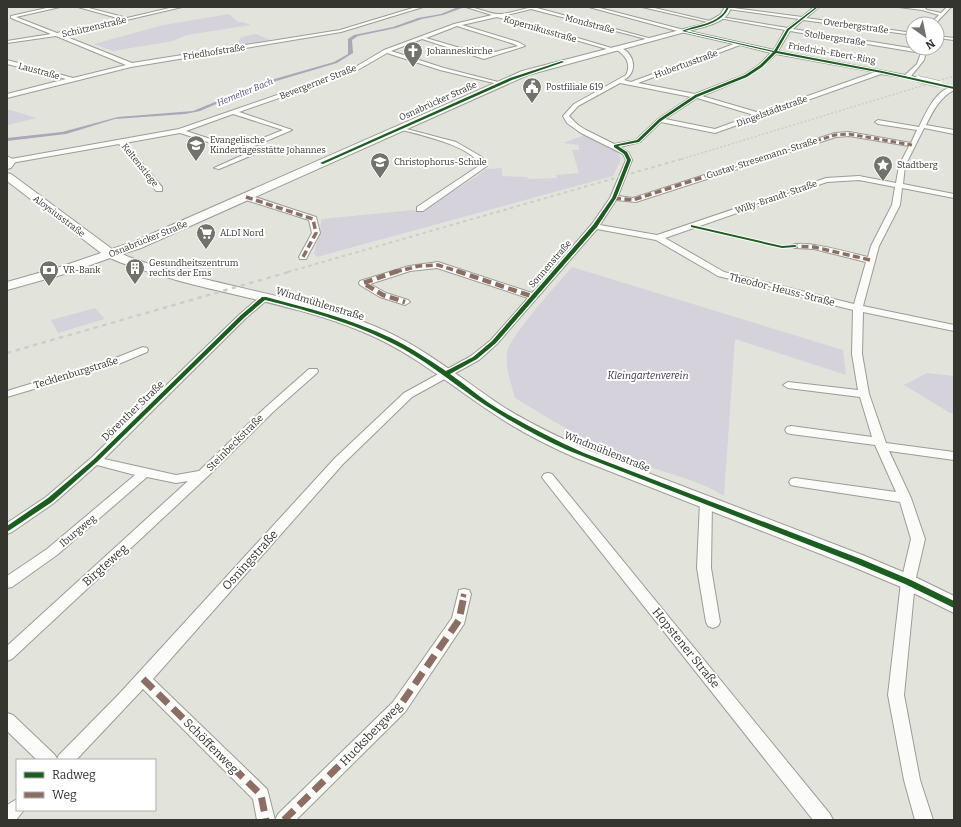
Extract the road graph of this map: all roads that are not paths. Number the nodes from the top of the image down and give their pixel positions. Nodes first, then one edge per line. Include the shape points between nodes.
1 (58, 7) edge
2 (80, 7) edge
3 (180, 7) edge
4 (421, 7) edge
5 (468, 7) edge
6 (536, 7) edge
7 (591, 7) edge
8 (644, 7) edge
9 (728, 7) edge
10 (817, 7) edge
11 (901, 7) edge
12 (949, 7) edge
13 (531, 8) junction
14 (744, 8) edge
15 (922, 8) edge
16 (941, 14) joint
17 (13, 16) junction
18 (495, 16) junction
19 (7, 17) edge
20 (721, 18) junction
21 (128, 19) junction
22 (803, 19) junction
23 (712, 22) junction
24 (456, 25) junction
25 (788, 30) junction
26 (683, 31) junction
27 (905, 33) edge
28 (58, 35) junction
29 (422, 38) junction
30 (650, 39) junction
31 (7, 42) edge
32 (740, 44) junction
33 (905, 47) edge
34 (614, 49) junction
35 (386, 51) junction
36 (775, 52) junction
37 (921, 56) edge
38 (7, 62) edge
39 (16, 64) junction
40 (131, 65) junction
41 (7, 66) edge
42 (882, 72) junction
43 (906, 77) junction
44 (72, 79) junction
45 (618, 81) junction
46 (500, 84) junction
47 (632, 84) junction
48 (954, 88) edge
49 (7, 96) edge
50 (696, 96) junction
51 (235, 113) junction
52 (760, 115) junction
53 (660, 120) junction
54 (878, 122) dead end
55 (401, 128) junction
56 (922, 128) junction
57 (180, 131) junction
58 (954, 132) edge
59 (120, 141) junction
60 (912, 145) junction
61 (615, 146) junction
62 (238, 150) junction
63 (8, 162) edge
64 (217, 168) dead end
65 (7, 176) edge
66 (898, 184) junction
67 (159, 189) dead end
68 (954, 196) edge
69 (246, 197) junction
70 (614, 198) junction
71 (420, 209) dead end
72 (595, 226) junction
73 (658, 238) junction
74 (795, 246) dead end
75 (111, 254) junction
76 (303, 257) dead end
77 (870, 260) junction
78 (7, 286) edge
79 (534, 297) junction
80 (264, 298) junction
81 (405, 302) dead end
82 (858, 308) junction
83 (954, 328) edge
84 (143, 350) dead end
85 (313, 371) dead end
86 (446, 373) junction
87 (788, 385) dead end
88 (7, 394) edge
89 (864, 394) junction
90 (791, 430) dead end
91 (880, 444) junction
92 (954, 456) edge
93 (95, 461) junction
94 (145, 474) junction
95 (203, 474) junction
96 (548, 477) dead end
97 (795, 482) dead end
98 (904, 498) junction
99 (706, 502) junction
100 (7, 529) edge
101 (908, 582) junction
102 (7, 583) edge
103 (464, 594) dead end
104 (954, 605) edge
105 (713, 622) dead end
106 (7, 655) edge
107 (143, 679) junction
108 (7, 720) edge
109 (48, 759) edge
110 (66, 759) edge
111 (16, 809) edge
112 (7, 817) edge
113 (266, 820) edge
114 (284, 820) edge
115 (824, 820) edge
116 (924, 820) edge

1 - 17 street
2 - 21 street
3 - 21 street, Schützenstraße
4 - 40 street, Friedhofstraße via 333,32
5 - 18 street, Kopernikusstraße
6 - 13 street, Bevergerner Straße
7 - 26 street, Friedrich-Ebert-Ring
8 - 23 street
9 - 14 street, Overbergstraße
9 - 20 main road via 727,13
10 - 22 street
11 - 15 street
12 - 16 street
13 - 18 street, Bevergerner Straße
13 - 30 street, Mondstraße
14 - 22 street, Overbergstraße
15 - 16 street
17 - 19 street
17 - 28 street
18 - 24 street, Bevergerner Straße
18 - 34 street, Kopernikusstraße
20 - 23 main road, Osnabrücker Straße
20 - 25 street, Stolbergstraße
21 - 28 street, Schützenstraße
22 - 25 street
22 - 27 street, Overbergstraße
23 - 26 main road, Osnabrücker Straße
24 - 29 street, Bevergerner Straße
24 - 29 street via 522,46 484,57
25 - 33 street, Stolbergstraße
25 - 36 street
26 - 30 main road, Osnabrücker Straße
26 - 32 street, Friedrich-Ebert-Ring
28 - 31 street, Schützenstraße
28 - 40 street
29 - 35 street, Bevergerner Straße
30 - 34 main road, Osnabrücker Straße
32 - 36 street, Friedrich-Ebert-Ring
32 - 47 street, Hubertusstraße
34 - 45 street, Sonnenstraße via 624,51 630,61 631,70 628,76
34 - 46 main road, Osnabrücker Straße via 543,67
35 - 46 street
35 - 51 street, Bevergerner Straße via 354,70
36 - 42 street, Friedrich-Ebert-Ring
36 - 50 street via 746,76
37 - 43 street via 913,72
38 - 39 street, Laustraße
39 - 41 street
39 - 44 street, Laustraße
40 - 44 street, Friedhofstraße
42 - 43 street, Friedrich-Ebert-Ring
42 - 52 street, Dingelstädtstraße
43 - 48 street, Friedrich-Ebert-Ring, bridge
44 - 49 street, Friedhofstraße
45 - 47 street
45 - 61 street, Sonnenstraße via 576,105 566,116 576,127
46 - 55 main road, Osnabrücker Straße
47 - 50 street
48 - 56 street via 945,92 932,107
50 - 52 street
50 - 53 street
51 - 57 street, Bevergerner Straße
51 - 62 street via 289,130
52 - 53 street, Dingelstädtstraße via 715,131
53 - 61 street via 638,140
54 - 56 street
55 - 69 main road, Osnabrücker Straße
55 - 71 street via 454,144 480,158 484,166
56 - 58 street
56 - 60 street
57 - 59 street, Bevergerner Straße
57 - 62 street, Bevergerner Straße
59 - 63 street, Bevergerner Straße
59 - 67 street, Keltenstiege
60 - 66 street via 902,166
60 - 70 street, Gustav-Stresemann-Straße via 849,134 835,135 633,200
61 - 70 street, Sonnenstraße via 626,153 629,160
62 - 64 street, Bevergerner Straße via 252,154
65 - 75 main road, Aloysiusstraße
66 - 68 street, Willy-Brandt-Straße
66 - 73 street, Willy-Brandt-Straße via 859,178 826,180
66 - 77 street via 896,204 874,246
69 - 75 main road, Osnabrücker Straße
69 - 76 street via 313,219 316,233
70 - 72 street, Sonnenstraße
72 - 73 street, Theodor-Heuss-Straße
72 - 79 street, Sonnenstraße
73 - 82 street, Theodor-Heuss-Straße via 721,274 737,280
74 - 77 street via 814,247
75 - 78 main road, Osnabrücker Straße
75 - 80 main road, Windmühlenstraße via 129,262
77 - 82 street
79 - 81 street, Sonnenstraße via 438,265 426,264 363,283 380,294
79 - 86 street, Sonnenstraße via 494,342 475,358
80 - 86 main road, Windmühlenstraße via 357,325 401,345
80 - 93 street, Dörenther Straße
82 - 83 street, Theodor-Heuss-Straße
82 - 89 street via 857,354
84 - 88 street, Tecklenburgstraße via 117,361
85 - 95 street, Steinbeckstraße
86 - 99 main road, Windmühlenstraße via 486,403 545,437
86 - 107 street, Osningstraße via 408,395 339,461
87 - 89 street
89 - 91 street
90 - 91 street
91 - 92 street
91 - 98 street
93 - 94 street, Steinbeckstraße
93 - 100 street, Dörenther Straße via 50,500
94 - 95 street, Steinbeckstraße via 176,479
94 - 102 street, Iburgweg via 52,552
95 - 106 street, Birgteweg
96 - 115 street, Hopstener Straße
97 - 98 street
98 - 101 street via 918,539
99 - 101 main road, Windmühlenstraße
99 - 105 street via 704,568
101 - 104 main road, Windmühlenstraße
101 - 116 street via 896,695 912,780
103 - 114 street, Hucksbergweg via 459,620 399,707
107 - 110 street, Osningstraße
107 - 113 street, Schöffenweg via 261,795
108 - 109 street
111 - 112 street

